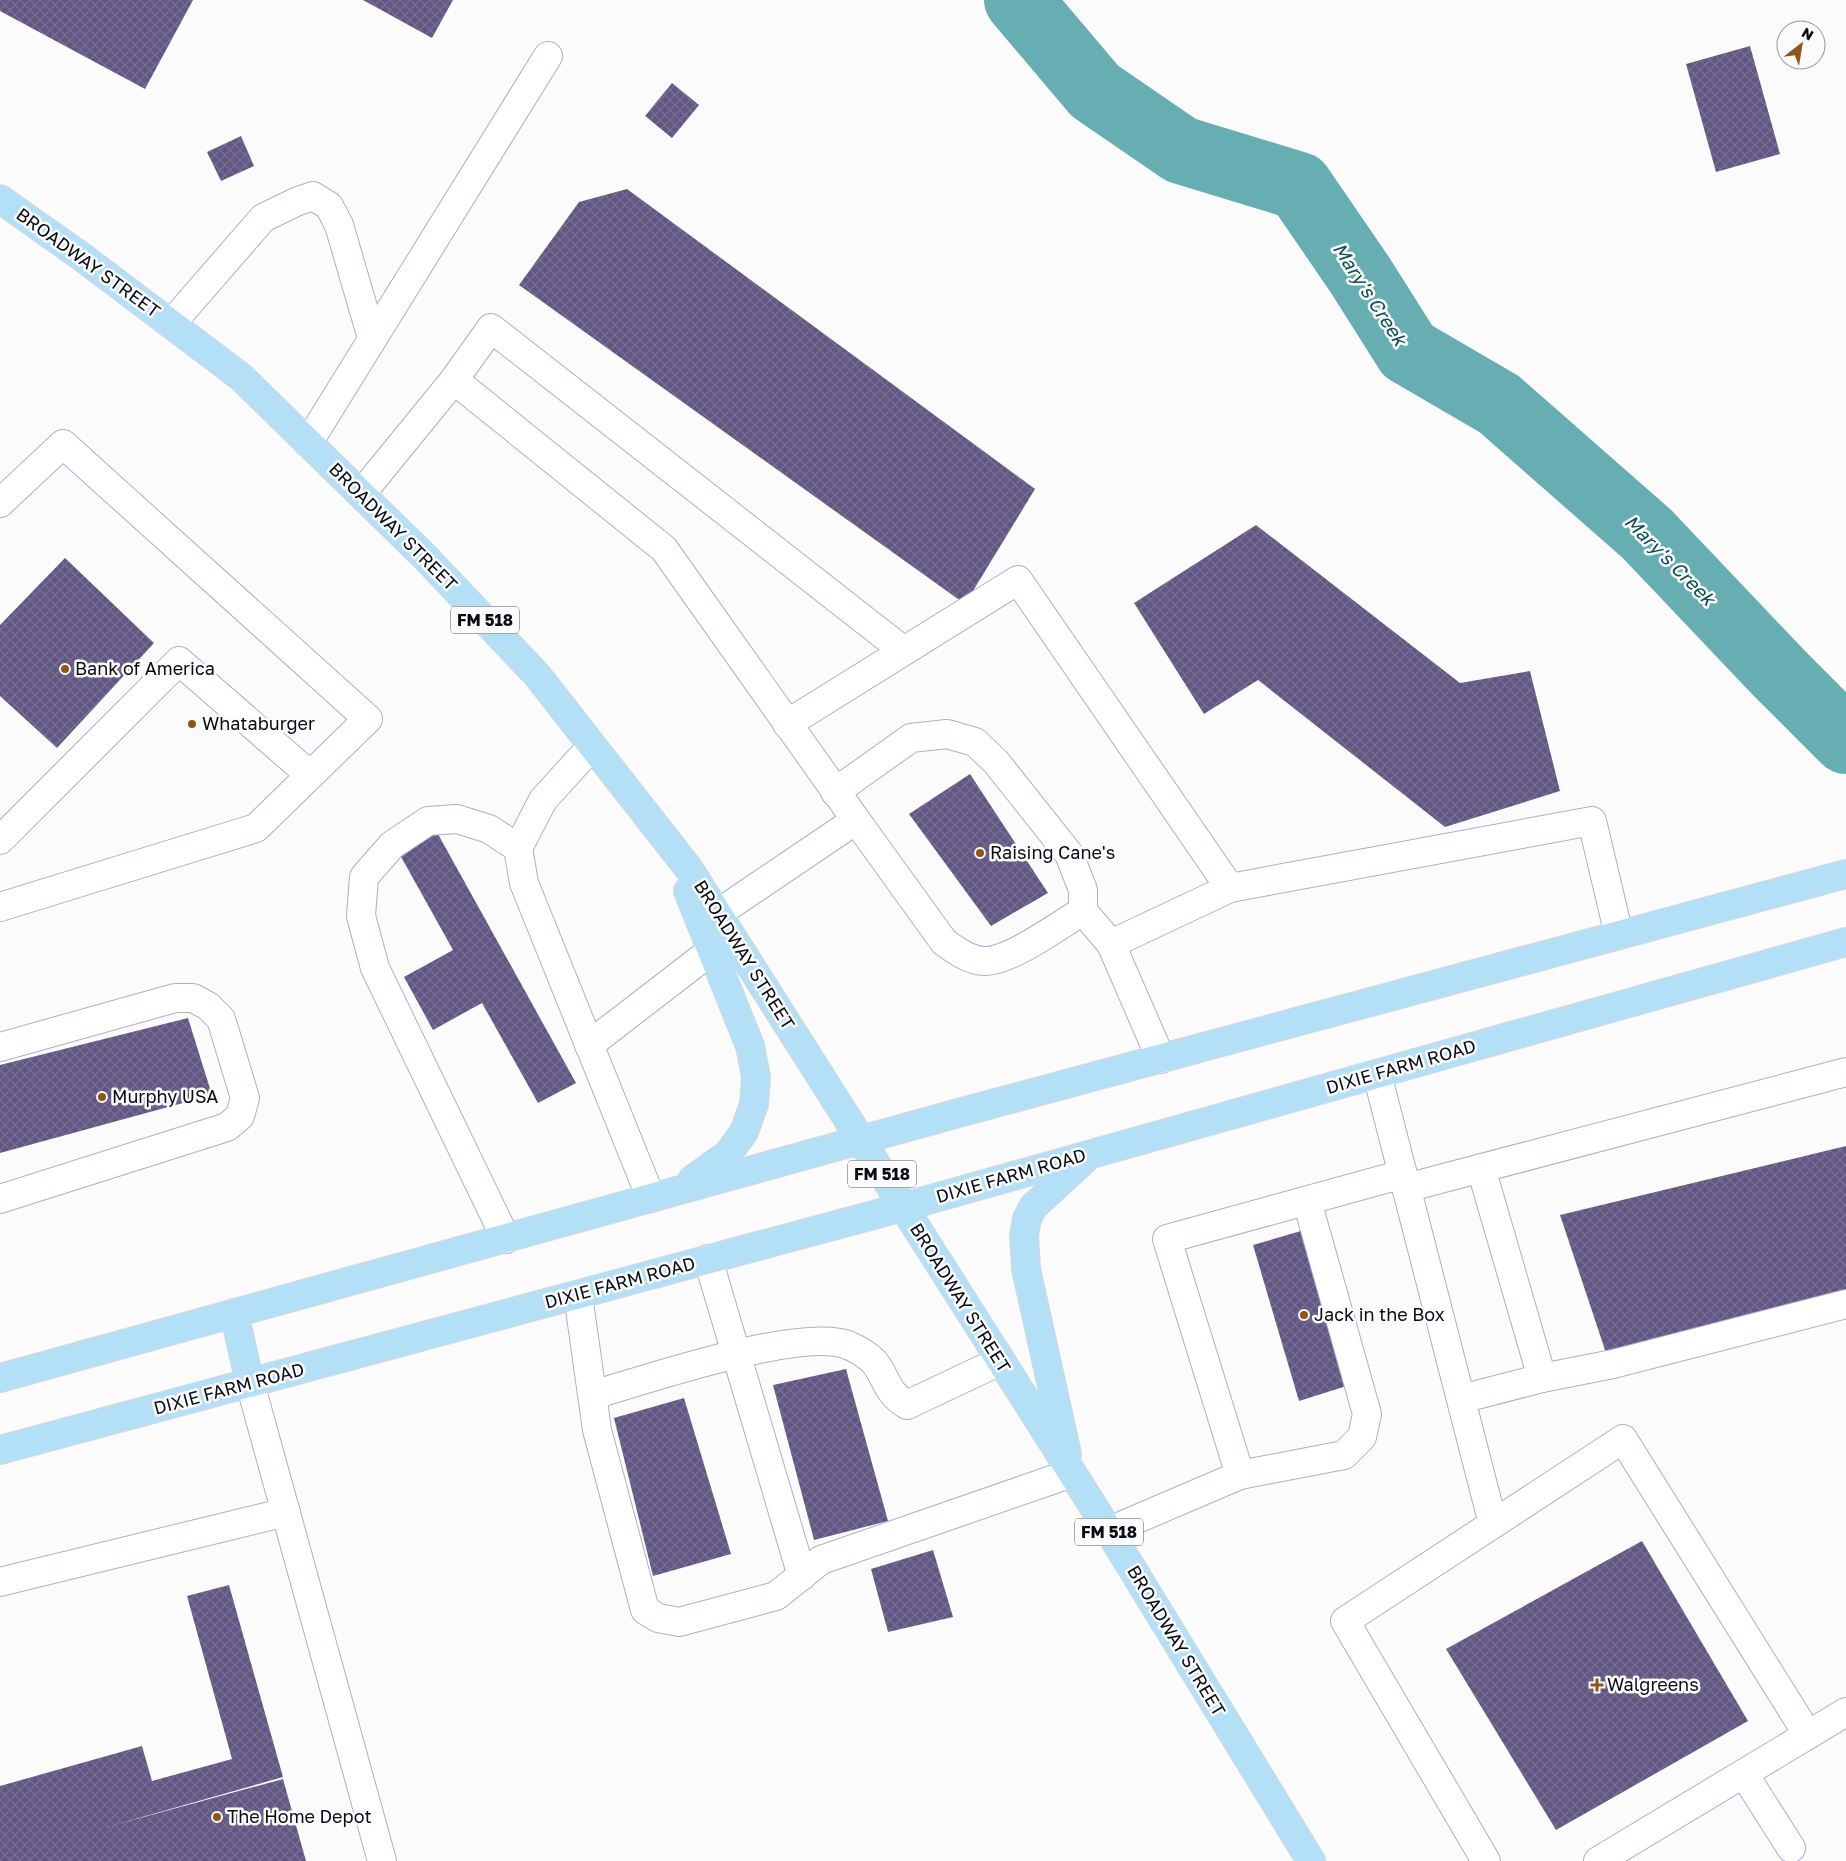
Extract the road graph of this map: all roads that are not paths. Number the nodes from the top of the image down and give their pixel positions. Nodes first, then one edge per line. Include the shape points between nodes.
1 (548, 56) dead end
2 (0, 199) edge
3 (170, 324) junction
4 (372, 338) junction
5 (454, 380) junction
6 (308, 442) junction
7 (360, 494) junction
8 (0, 503) edge
9 (904, 651) junction
10 (787, 724) junction
11 (592, 746) junction
12 (310, 775) junction
13 (835, 792) junction
14 (856, 820) junction
15 (0, 840) edge
16 (670, 845) junction
17 (518, 848) junction
18 (1846, 874) edge
19 (1230, 888) junction
20 (0, 907) edge
21 (1083, 911) junction
22 (717, 914) junction
23 (1619, 935) junction
24 (1111, 944) junction
25 (1840, 944) edge
26 (711, 951) junction
27 (589, 1044) junction
28 (0, 1047) edge
29 (1161, 1059) junction
30 (1846, 1072) edge
31 (1377, 1074) junction
32 (861, 1140) junction
33 (1089, 1154) junction
34 (1481, 1168) junction
35 (1405, 1181) junction
36 (661, 1195) junction
37 (0, 1199) edge
38 (1307, 1201) junction
39 (903, 1207) junction
40 (506, 1239) junction
41 (708, 1260) junction
42 (578, 1295) junction
43 (1846, 1304) edge
44 (234, 1313) junction
45 (736, 1354) junction
46 (1000, 1361) junction
47 (0, 1378) edge
48 (1542, 1378) junction
49 (250, 1383) junction
50 (593, 1395) junction
51 (1461, 1399) junction
52 (0, 1450) edge
53 (1072, 1473) junction
54 (1240, 1475) junction
55 (286, 1512) junction
56 (1493, 1524) junction
57 (1109, 1531) junction
58 (802, 1576) junction
59 (0, 1582) edge
60 (1846, 1712) edge
61 (1808, 1735) junction
62 (1744, 1774) junction
63 (1792, 1848) dead end
64 (382, 1861) edge
65 (1311, 1861) edge
66 (1486, 1861) edge
67 (1598, 1861) edge

1 - 4 lane
2 - 3 main road, BROADWAY STREET / FM 518
3 - 4 lane via 263,218 313,196 329,206 339,225
3 - 6 main road, BROADWAY STREET / FM 518 via 241,378
4 - 6 lane
5 - 7 lane
5 - 9 lane via 491,328
5 - 10 lane via 664,549
6 - 7 main road, BROADWAY STREET / FM 518
7 - 11 main road, BROADWAY STREET / FM 518 via 424,556 536,675
8 - 12 lane via 63,444 368,719
9 - 10 lane
9 - 19 lane via 1018,580
10 - 13 lane
11 - 16 main road, BROADWAY STREET / FM 518
11 - 17 lane via 543,800
12 - 15 lane via 180,661
12 - 20 lane via 256,828
13 - 14 lane
13 - 21 lane via 911,738 947,734 975,742 996,762 1069,854 1082,890
14 - 21 lane via 944,942 958,952 983,961 1002,959
14 - 22 lane
16 - 22 main road, BROADWAY STREET / FM 518
16 - 26 main road
17 - 27 lane via 524,883
17 - 40 lane via 489,829 457,819 428,821 392,845 364,877 361,916 375,968
18 - 23 main road
19 - 23 lane via 1592,821
19 - 24 lane
21 - 24 lane
22 - 32 main road, BROADWAY STREET / FM 518
23 - 29 main road
24 - 29 lane
25 - 31 main road, DIXIE FARM ROAD
26 - 27 lane
26 - 36 main road via 750,1046 756,1077 754,1104 744,1132 728,1154 705,1172
27 - 36 lane
28 - 37 lane via 175,998 193,998 208,1006 221,1019 245,1098 240,1116 227,1127
29 - 32 main road
30 - 34 lane
31 - 33 main road, DIXIE FARM ROAD
31 - 35 lane
32 - 36 main road
32 - 39 main road, BROADWAY STREET / FM 518
33 - 39 main road, DIXIE FARM ROAD
33 - 53 main road via 1033,1207 1024,1235 1026,1269
34 - 35 lane
34 - 48 lane
35 - 38 lane
35 - 51 lane
36 - 40 main road
38 - 54 lane via 1367,1414 1362,1437 1344,1455
38 - 54 lane via 1167,1240
39 - 41 main road, DIXIE FARM ROAD
39 - 46 main road, BROADWAY STREET / FM 518
40 - 44 main road
41 - 42 main road, DIXIE FARM ROAD
41 - 45 lane
42 - 49 main road, DIXIE FARM ROAD
42 - 50 lane
43 - 48 lane via 1613,1364
44 - 47 main road
44 - 49 main road
45 - 46 lane via 815,1340 848,1345 871,1359 894,1397 906,1405
45 - 50 lane
45 - 58 lane
46 - 53 main road, BROADWAY STREET / FM 518
48 - 51 lane
49 - 52 main road, DIXIE FARM ROAD
49 - 55 lane
50 - 58 lane via 597,1430 645,1610 658,1618 679,1622 776,1596
51 - 56 lane
53 - 57 main road, BROADWAY STREET / FM 518
53 - 58 lane via 822,1560
54 - 57 lane
55 - 59 lane
55 - 64 lane
56 - 61 lane via 1623,1439
56 - 66 lane via 1346,1621
57 - 65 main road, BROADWAY STREET / FM 518
60 - 61 lane
61 - 62 lane
62 - 63 lane
62 - 67 lane

